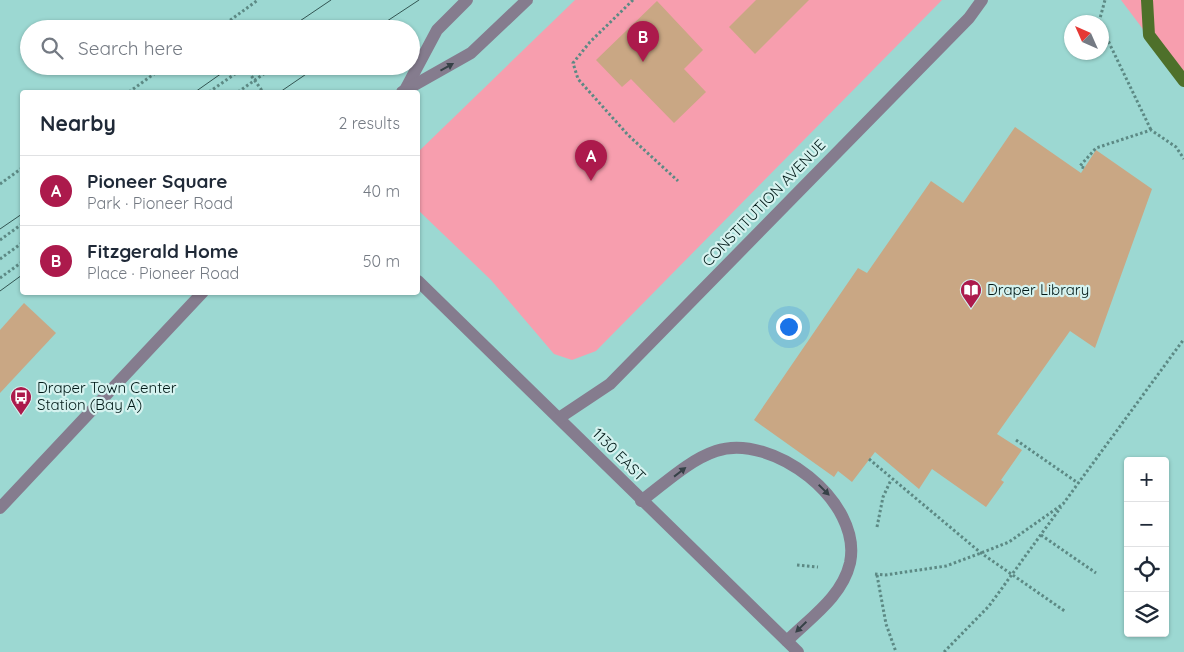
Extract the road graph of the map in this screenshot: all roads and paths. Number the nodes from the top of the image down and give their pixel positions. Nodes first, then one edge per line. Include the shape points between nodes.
1 (258, 0) edge
2 (467, 0) edge
3 (527, 0) edge
4 (633, 0) edge
5 (982, 0) edge
6 (1105, 0) edge
7 (1101, 15) edge
8 (230, 20) edge
9 (1109, 43) edge
10 (420, 61) edge
11 (152, 75) edge
12 (233, 75) edge
13 (251, 75) edge
14 (262, 75) edge
15 (413, 75) edge
16 (255, 80) junction
17 (131, 90) edge
18 (212, 90) edge
19 (241, 90) edge
20 (262, 90) edge
21 (405, 90) edge
22 (406, 90) edge
23 (1151, 130) junction
24 (1184, 159) edge
25 (1084, 168) dead end
26 (20, 169) edge
27 (678, 181) dead end
28 (0, 184) edge
29 (20, 225) edge
30 (0, 240) edge
31 (20, 244) edge
32 (0, 259) edge
33 (20, 263) edge
34 (0, 278) edge
35 (420, 283) edge
36 (200, 295) edge
37 (1184, 339) edge
38 (559, 418) junction
39 (1016, 440) dead end
40 (869, 459) dead end
41 (892, 480) junction
42 (1078, 483) junction
43 (641, 501) junction
44 (1063, 504) junction
45 (0, 508) edge
46 (877, 532) dead end
47 (1041, 534) junction
48 (981, 553) junction
49 (797, 565) dead end
50 (877, 565) dead end
51 (823, 568) dead end
52 (871, 572) dead end
53 (1096, 573) dead end
54 (877, 574) junction
55 (1011, 574) junction
56 (1066, 612) dead end
57 (787, 641) junction
58 (798, 652) edge
59 (896, 652) edge
60 (944, 652) edge

1 - 8 path
2 - 10 street via 437,30
22 -> 3 street via 471,54
4 - 27 path via 573,63 578,79 628,134
5 - 38 street, CONSTITUTION AVENUE via 610,384
6 - 7 path
9 - 23 path
11 - 17 path
12 - 18 path
13 - 16 path
14 - 16 path
15 - 21 street
16 - 19 path
16 - 20 path
23 - 24 path via 1176,146
23 - 25 path via 1096,148 1080,166
26 - 28 path
29 - 30 path
31 - 32 path
33 - 34 path
35 - 38 street, 1130 EAST
36 - 45 street
37 - 42 path
38 - 43 street, 1130 EAST
39 - 42 path
40 - 41 path
41 - 46 path via 883,497
41 - 48 path
42 - 44 path
43 - 57 street, 1130 EAST
43 -> 57 street via 702,457 734,447 781,460 828,493 850,529 850,562 837,591
44 - 47 path
44 - 48 path via 1009,542
47 - 53 path
47 - 55 path
48 - 54 path via 946,566
48 - 55 path
49 - 51 path
50 - 54 path
52 - 54 path
54 - 59 path via 886,624
55 - 56 path
55 - 60 path via 989,606
57 - 58 street, 1130 EAST

